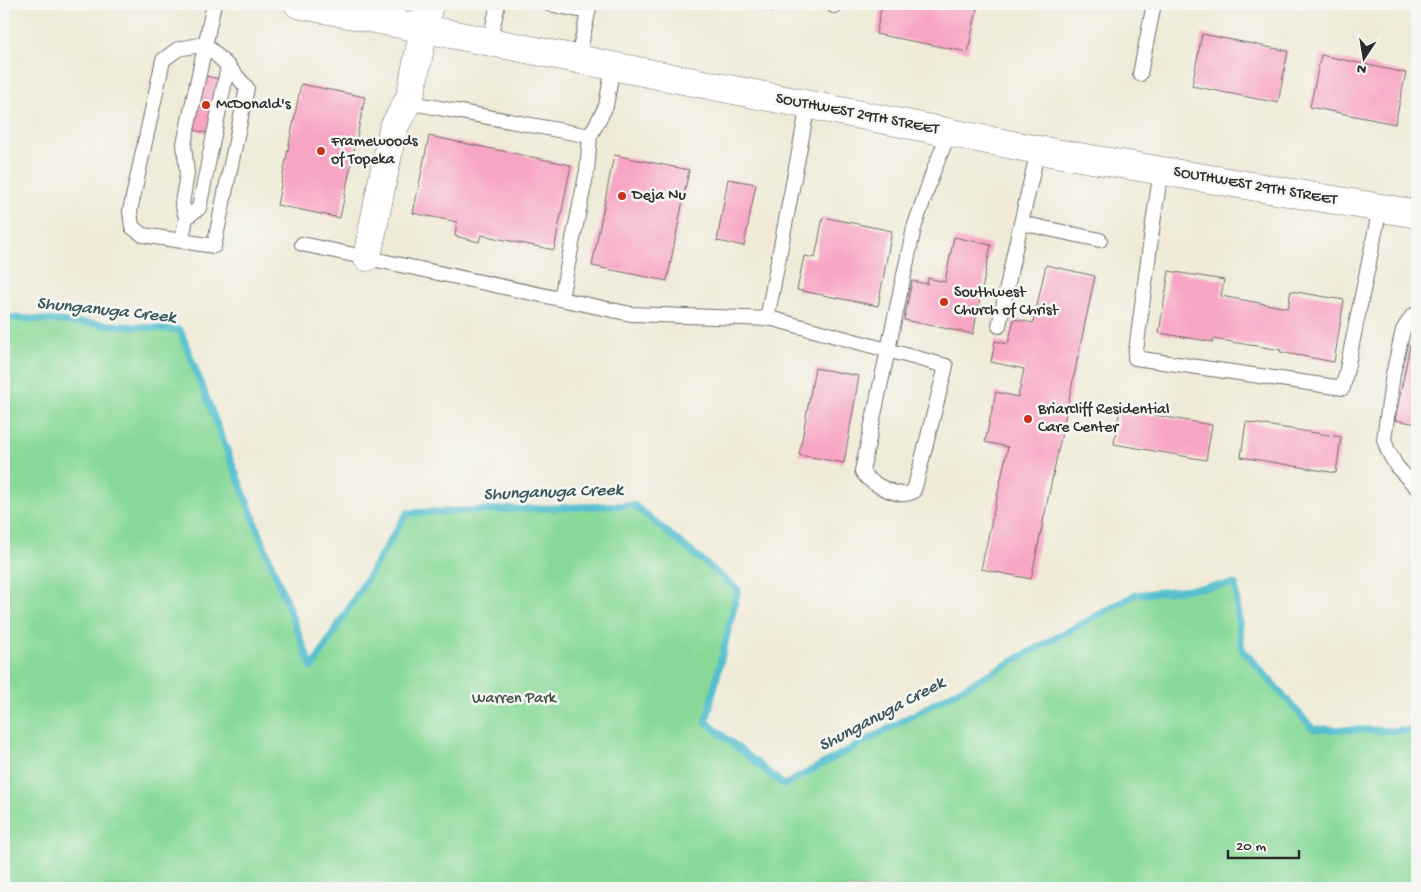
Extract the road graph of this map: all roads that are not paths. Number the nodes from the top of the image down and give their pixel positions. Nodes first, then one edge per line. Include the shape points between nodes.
1 (214, 4) edge
2 (298, 4) edge
3 (498, 4) edge
4 (549, 4) edge
5 (1154, 4) edge
6 (589, 8) edge
7 (426, 17) edge
8 (489, 43) junction
9 (205, 44) junction
10 (578, 58) junction
11 (228, 66) junction
12 (614, 66) junction
13 (1140, 74) dead end
14 (407, 102) junction
15 (808, 105) junction
16 (949, 133) junction
17 (590, 136) junction
18 (1038, 150) junction
19 (1162, 171) junction
20 (1380, 208) junction
21 (1417, 214) edge
22 (186, 218) junction
23 (1021, 223) junction
24 (182, 240) junction
25 (1100, 240) dead end
26 (302, 244) dead end
27 (367, 257) junction
28 (562, 298) junction
29 (1417, 314) edge
30 (767, 319) junction
31 (999, 326) dead end
32 (888, 350) junction
33 (1417, 488) edge

1 - 9 lane
2 - 7 main road, SOUTHWEST 29TH STREET
3 - 8 lane
4 - 6 lane
5 - 13 lane
6 - 10 lane
7 - 8 main road, SOUTHWEST 29TH STREET
7 - 14 main road
8 - 10 main road, SOUTHWEST 29TH STREET
9 - 11 lane
9 - 22 lane via 184,144 187,174 182,203
9 - 24 lane via 178,49 164,60 130,211 132,227 143,234
10 - 12 main road, SOUTHWEST 29TH STREET
11 - 22 lane via 200,208
11 - 24 lane via 247,88 214,246
12 - 15 main road, SOUTHWEST 29TH STREET
12 - 17 lane via 606,106
14 - 17 lane
14 - 27 main road via 393,129
15 - 16 main road, SOUTHWEST 29TH STREET
15 - 30 lane
16 - 18 main road, SOUTHWEST 29TH STREET
16 - 32 lane via 914,228
17 - 28 lane
18 - 19 main road, SOUTHWEST 29TH STREET
18 - 23 lane
19 - 20 main road, SOUTHWEST 29TH STREET
19 - 20 lane via 1135,358 1344,388
20 - 21 main road, SOUTHWEST 29TH STREET
22 - 24 lane
23 - 25 lane
23 - 31 lane
26 - 27 lane
27 - 28 lane
28 - 30 lane via 631,314
29 - 33 lane via 1403,330 1392,374 1384,439 1397,467
30 - 32 lane
32 - 32 lane via 946,366 915,487 913,492 900,494 869,481 862,471

